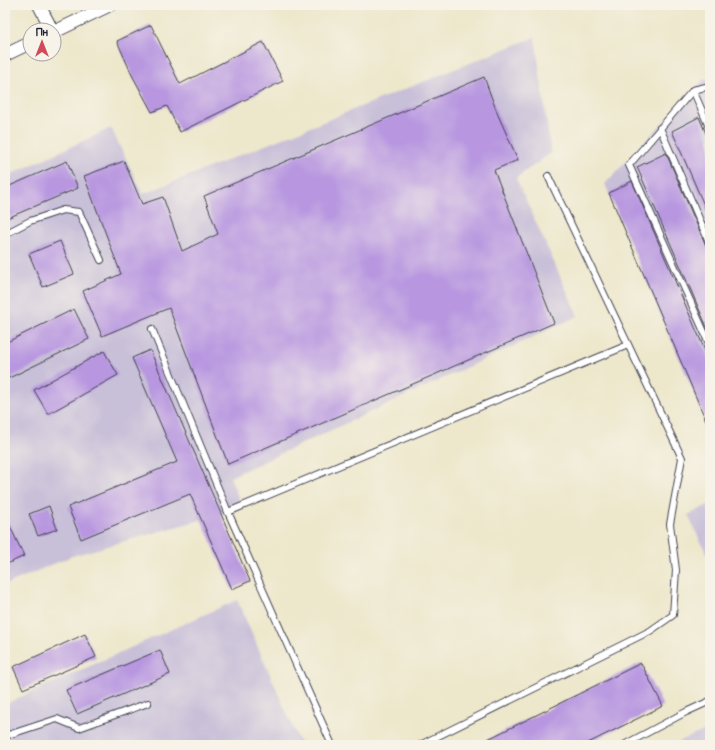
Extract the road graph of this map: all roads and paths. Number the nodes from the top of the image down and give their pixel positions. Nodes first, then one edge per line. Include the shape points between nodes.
1 (39, 5) edge
2 (110, 5) edge
3 (48, 22) edge
4 (62, 27) edge
5 (22, 47) edge
6 (5, 55) edge
7 (710, 86) edge
8 (694, 90) junction
9 (660, 128) junction
10 (710, 129) edge
11 (548, 176) dead end
12 (5, 234) edge
13 (710, 244) edge
14 (101, 260) dead end
15 (152, 329) dead end
16 (628, 345) junction
17 (710, 345) edge
18 (228, 512) junction
19 (710, 701) edge
20 (148, 703) dead end
21 (5, 736) edge
22 (332, 745) edge
23 (420, 745) edge
24 (624, 745) edge

1 - 3 street
2 - 4 street
5 - 6 street
7 - 8 lane
8 - 9 lane
8 - 10 lane
9 - 13 lane
9 - 17 lane via 629,165
11 - 16 lane
12 - 14 lane via 30,221 63,210 79,212
15 - 18 lane
16 - 18 lane
16 - 23 lane via 682,458 670,524 676,570 673,615 650,632
18 - 22 lane
19 - 24 lane
20 - 21 lane via 79,728 57,719

